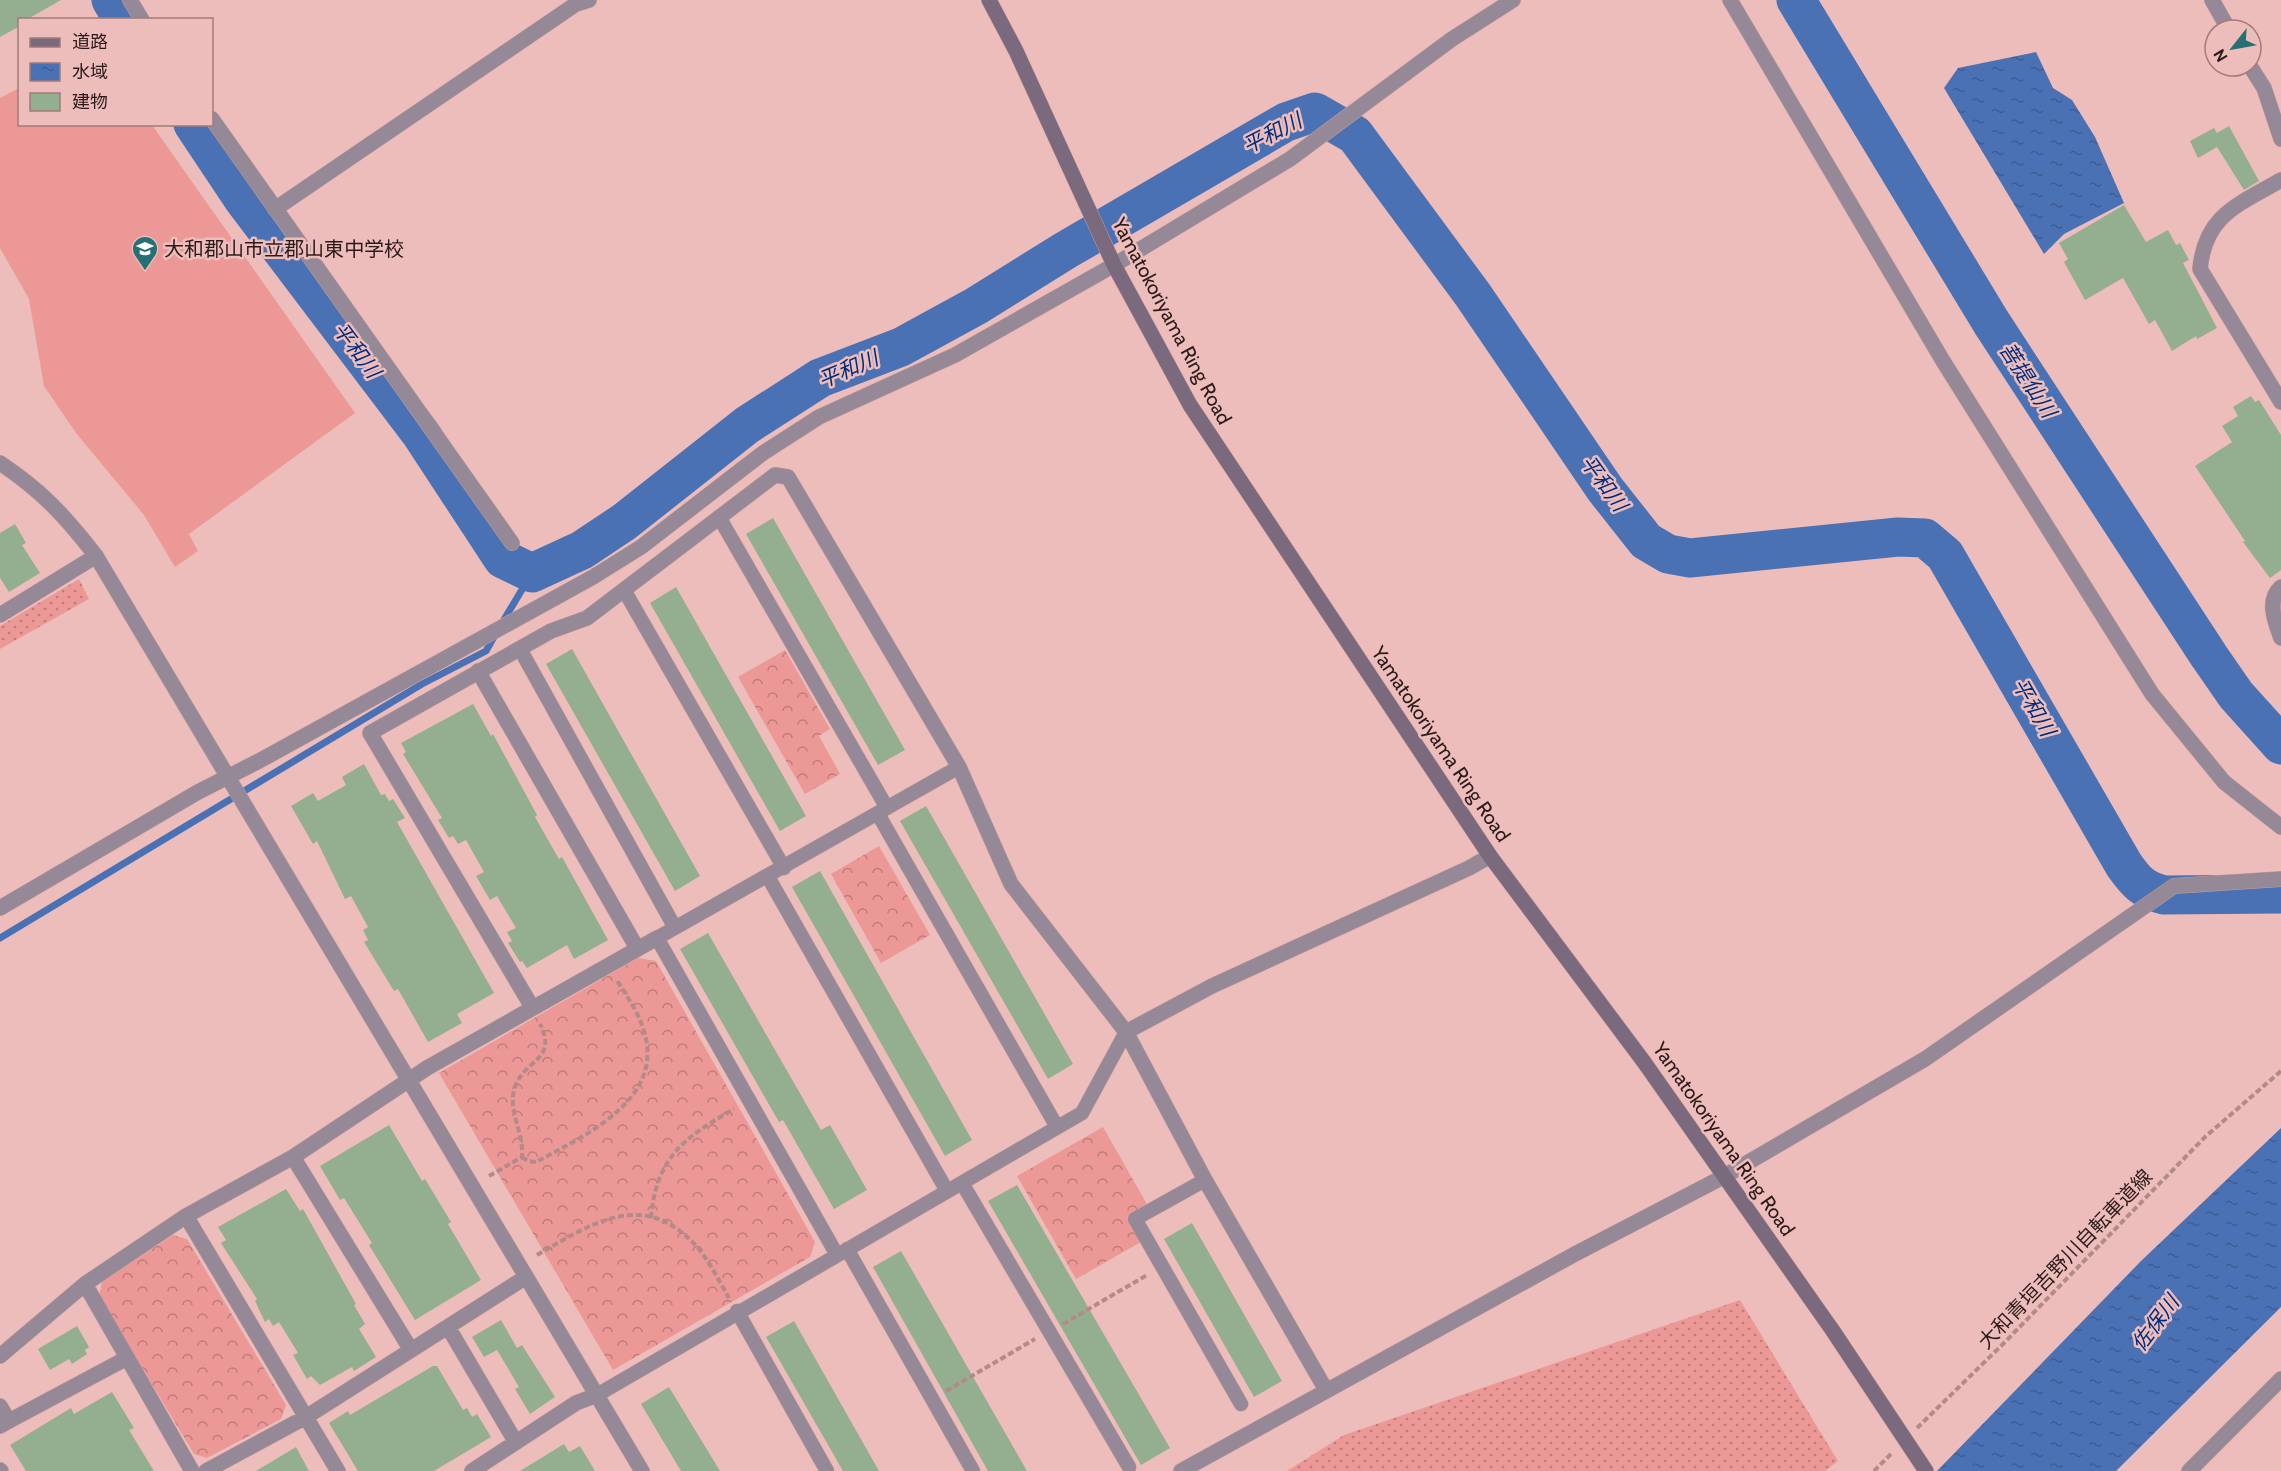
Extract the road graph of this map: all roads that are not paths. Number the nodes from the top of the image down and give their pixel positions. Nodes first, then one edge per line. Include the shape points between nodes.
1 (130, 0) edge
2 (589, 0) edge
3 (989, 0) edge
4 (1513, 0) edge
5 (1730, 0) edge
6 (2212, 0) edge
7 (141, 18) edge
8 (2222, 18) edge
9 (2258, 78) edge
10 (213, 120) edge
11 (2281, 139) edge
12 (2281, 180) edge
13 (275, 209) junction
14 (1114, 265) junction
15 (2281, 402) edge
16 (0, 463) edge
17 (719, 517) junction
18 (512, 543) dead end
19 (96, 556) junction
20 (2281, 587) edge
21 (624, 590) junction
22 (0, 615) edge
23 (2281, 638) edge
24 (520, 649) junction
25 (478, 671) junction
26 (959, 767) junction
27 (230, 777) junction
28 (883, 811) junction
29 (2281, 827) edge
30 (1490, 856) junction
31 (784, 868) junction
32 (768, 877) junction
33 (2281, 879) edge
34 (0, 908) edge
35 (674, 926) junction
36 (657, 938) junction
37 (637, 948) junction
38 (532, 1007) junction
39 (1126, 1032) junction
40 (408, 1079) junction
41 (1057, 1127) junction
42 (293, 1157) junction
43 (1724, 1177) junction
44 (1205, 1180) junction
45 (962, 1183) junction
46 (947, 1191) junction
47 (186, 1216) junction
48 (842, 1252) junction
49 (526, 1277) junction
50 (84, 1284) junction
51 (737, 1311) junction
52 (448, 1327) junction
53 (411, 1350) junction
54 (0, 1356) edge
55 (127, 1358) junction
56 (2281, 1379) edge
57 (1326, 1390) junction
58 (597, 1395) junction
59 (1241, 1404) dead end
60 (0, 1406) edge
61 (306, 1417) junction
62 (4, 1423) edge
63 (514, 1441) junction
64 (1129, 1467) dead end
65 (192, 1471) edge
66 (206, 1471) edge
67 (338, 1471) edge
68 (473, 1471) edge
69 (642, 1471) edge
70 (826, 1471) edge
71 (973, 1471) edge
72 (1181, 1471) edge
73 (1926, 1471) edge
74 (2189, 1471) edge

1 - 7 street
2 - 13 street via 576,4
3 - 14 main road, Yamatokoriyama Ring Road
4 - 14 street via 1452,39 1290,159
5 - 29 street via 1943,361 2152,694 2224,782
6 - 8 street
9 - 11 street
10 - 13 street
12 - 15 street via 2212,226 2202,248 2200,269
13 - 18 street
14 - 27 street via 955,355 819,417 763,453 641,547
14 - 30 main road, Yamatokoriyama Ring Road via 1190,405
16 - 19 street via 34,486
17 - 21 street
17 - 26 street via 775,475 788,477
17 - 28 lane
19 - 22 street
19 - 27 street
20 - 23 street via 2272,614
21 - 24 street via 586,618
21 - 31 lane
24 - 25 street
24 - 35 lane
25 - 37 street
25 - 38 street via 370,733
26 - 28 lane
26 - 39 street via 1011,884
27 - 34 street
27 - 40 street
28 - 31 lane
28 - 41 lane
30 - 39 street via 1212,986
30 - 43 main road, Yamatokoriyama Ring Road via 1644,1062
31 - 32 lane
32 - 35 lane
32 - 46 lane
33 - 43 street via 2174,886 1925,1059
35 - 36 lane
36 - 37 street
36 - 48 lane
37 - 38 street
38 - 40 street
39 - 41 lane via 1082,1113
39 - 44 street
40 - 42 street
40 - 49 street
41 - 45 lane
42 - 47 street
42 - 53 street
43 - 57 street
43 - 73 main road, Yamatokoriyama Ring Road
44 - 57 street
44 - 59 lane via 1136,1219
45 - 46 lane
45 - 64 lane
46 - 48 lane
47 - 50 street
47 - 61 street
48 - 51 lane
48 - 71 lane
49 - 52 street
49 - 58 street
50 - 54 street
50 - 55 street
51 - 58 lane
51 - 70 lane
52 - 53 street
52 - 63 street
53 - 61 street
55 - 62 street
55 - 65 street
56 - 74 street
57 - 72 street
58 - 63 street via 576,1403
58 - 69 street
60 - 62 street
61 - 66 street
61 - 67 street
63 - 68 street

